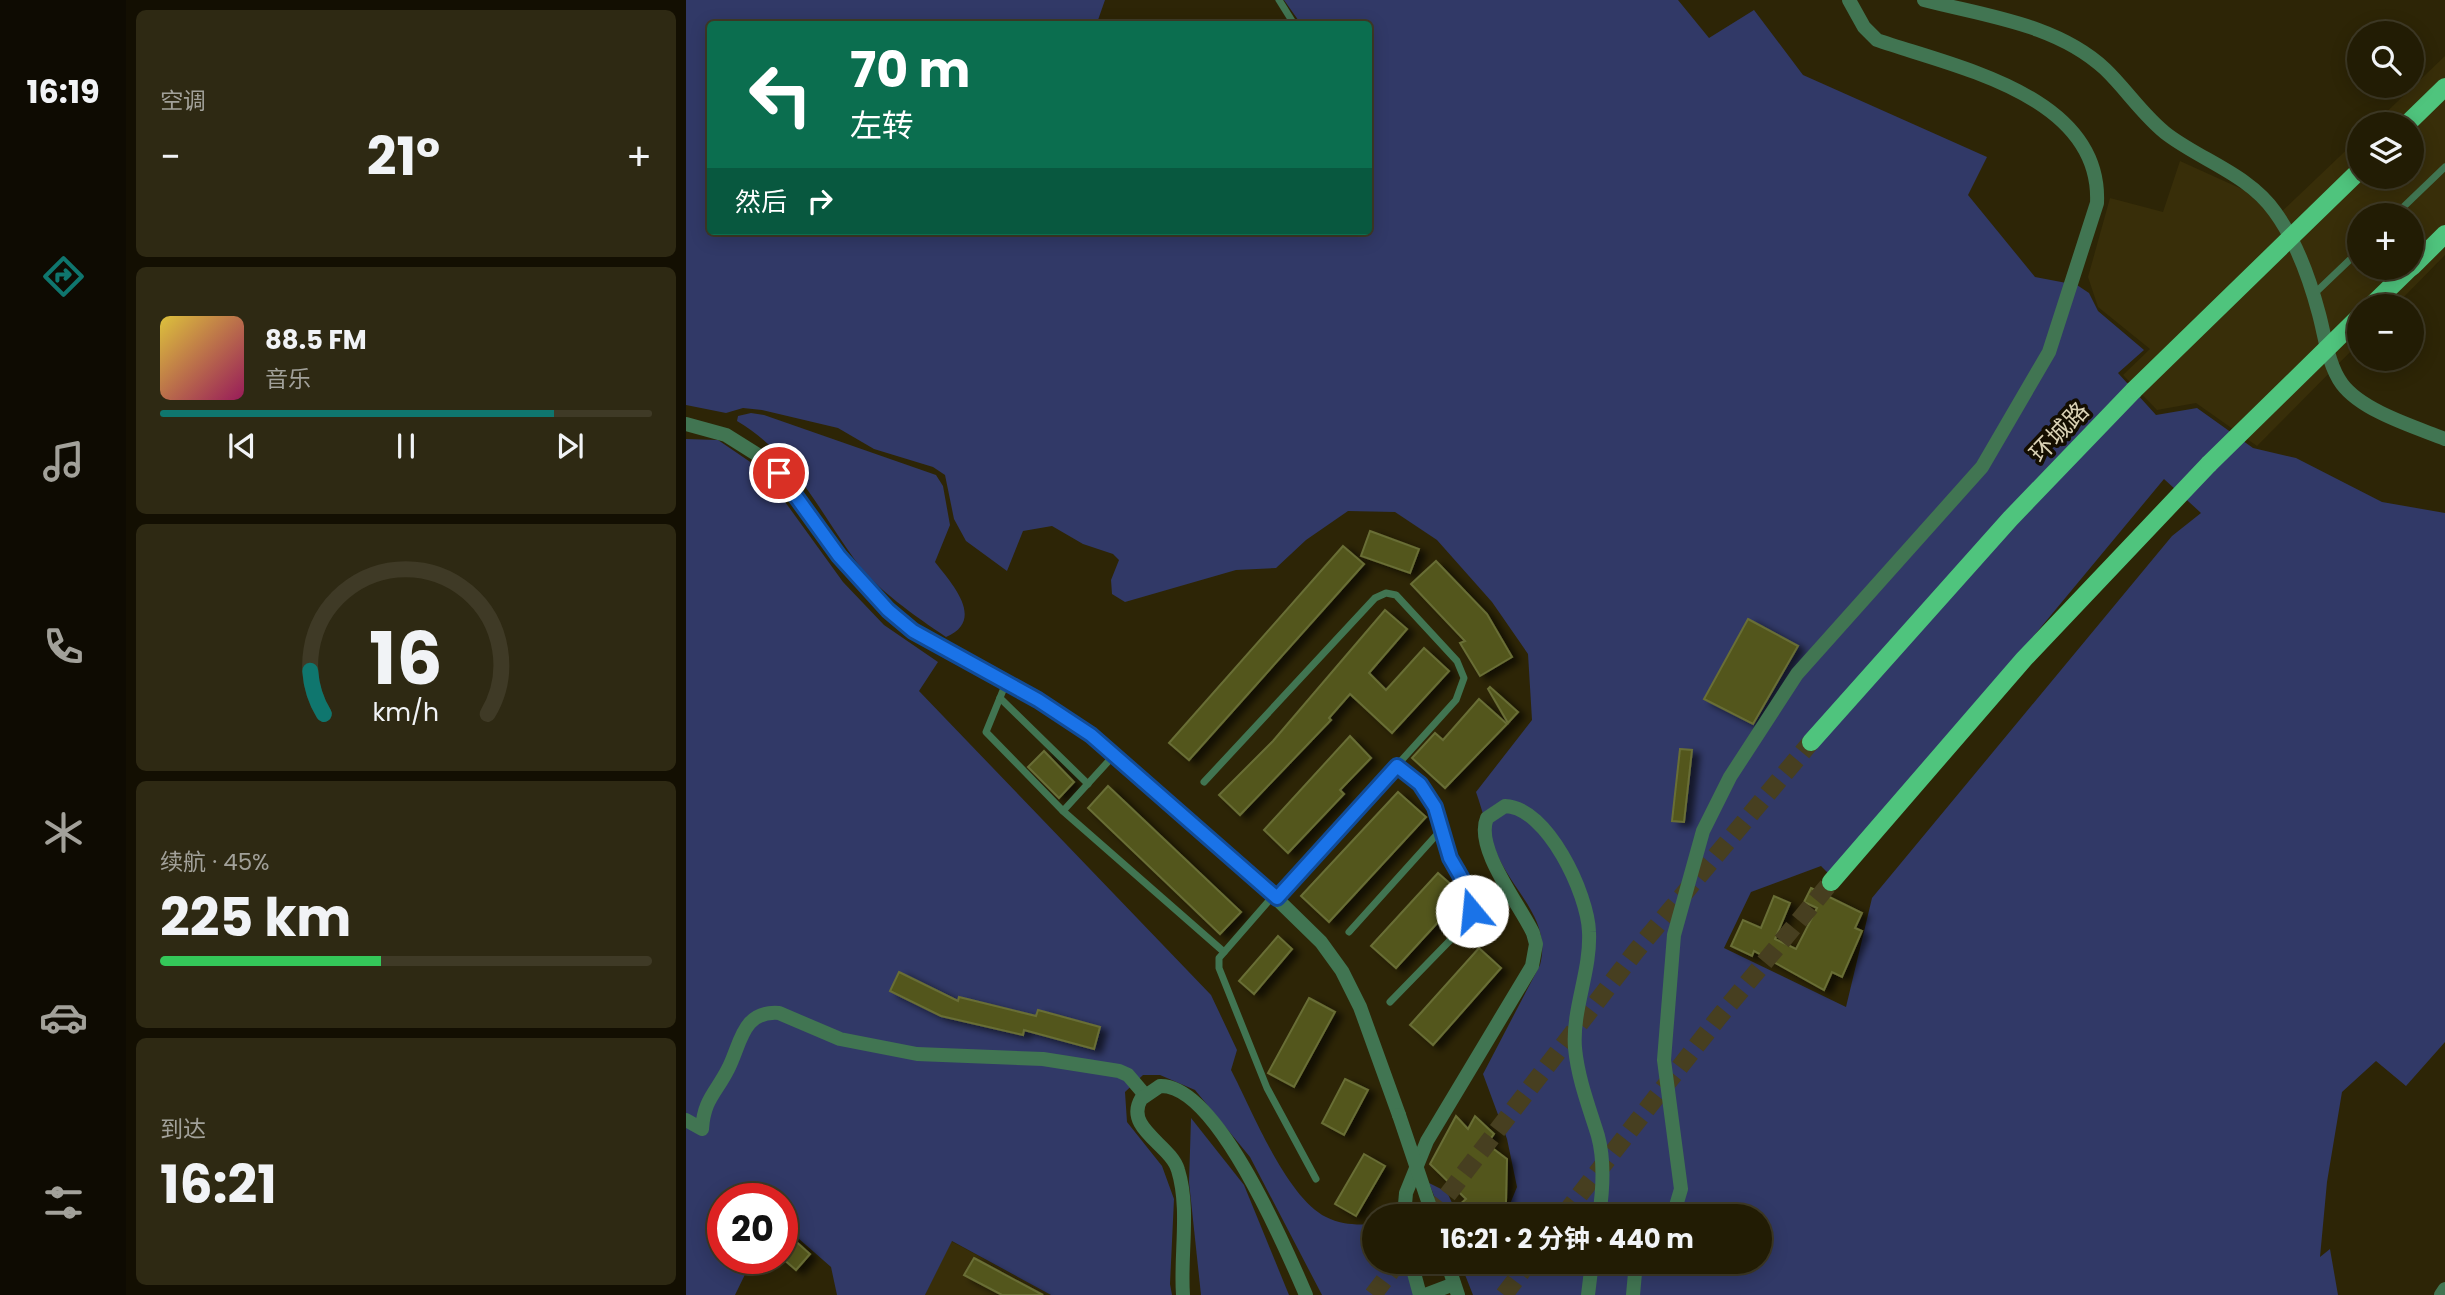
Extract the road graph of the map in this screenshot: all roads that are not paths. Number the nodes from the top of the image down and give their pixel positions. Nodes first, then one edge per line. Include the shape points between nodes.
1 (1279, 0) edge
2 (1849, 0) edge
3 (1924, 0) edge
4 (1292, 21) edge
5 (2445, 87) edge
6 (2419, 112) edge
7 (2445, 167) edge
8 (2347, 183) edge
9 (2408, 203) edge
10 (2445, 234) edge
11 (2424, 254) edge
12 (2347, 263) edge
13 (2398, 280) edge
14 (2383, 294) edge
15 (2314, 295) junction
16 (2347, 329) edge
17 (686, 424) edge
18 (2445, 439) edge
19 (1006, 683) junction
20 (1000, 698) junction
21 (1811, 742) tunnel mouth
22 (1115, 754) junction
23 (1397, 766) junction
24 (1204, 782) dead end
25 (1088, 784) junction
26 (1063, 811) junction
27 (1440, 831) junction
28 (1830, 882) tunnel mouth
29 (1275, 897) junction
30 (1349, 932) dead end
31 (1224, 953) junction
32 (1390, 1002) dead end
33 (1145, 1095) junction
34 (686, 1120) edge
35 (1316, 1179) dead end
36 (1405, 1204) edge
37 (1429, 1204) edge
38 (1600, 1204) edge
39 (1677, 1204) edge
40 (1415, 1274) edge
41 (1591, 1274) edge
42 (1635, 1274) edge
43 (1456, 1289) edge
44 (2445, 1289) edge
45 (1183, 1295) edge
46 (1306, 1295) edge
47 (1423, 1295) edge
48 (1588, 1295) edge
49 (1633, 1295) edge
50 (2441, 1295) edge

1 - 4 lane
2 - 39 street via 1877,40 2009,86 2065,123 2088,155 2097,203 2049,352 1982,467 1797,674 1730,777 1703,831 1674,935 1664,1060 1681,1189
3 - 15 street via 2044,30 2103,67 2167,134 2237,176 2275,211
5 - 6 main road
7 - 9 lane
8 - 21 main road, 环城路, bridge via 2134,390 2010,519
10 - 11 main road
12 - 15 lane
13 - 14 main road
15 - 18 street via 2331,360 2343,385 2391,417
16 - 28 main road, bridge via 2209,464 2024,659
17 - 19 street via 726,436 769,462 845,565 888,610 913,631
19 - 20 lane
19 - 22 street
20 - 25 lane
20 - 26 lane via 986,732
22 - 25 lane
22 - 29 street
23 - 24 lane via 1456,700 1464,678 1457,661 1403,601 1390,593 1365,606
23 - 27 lane via 1428,795
23 - 29 lane
25 - 26 lane
26 - 31 lane
27 - 30 lane
27 - 32 lane via 1472,896 1472,911 1465,925
29 - 31 lane
29 - 37 street, bridge via 1321,942 1342,971 1360,1007
31 - 35 lane via 1219,958 1222,982 1267,1088
33 - 34 street via 1119,1071 1043,1059 917,1054 840,1039 770,1012 752,1020 741,1034 730,1066 708,1098 702,1129
33 - 45 street via 1138,1107 1138,1120 1178,1170
33 - 46 street via 1160,1086 1177,1089 1229,1142
36 - 38 street via 1427,1141 1532,966 1536,944 1532,933 1486,842 1487,818 1505,806 1528,812 1552,839 1578,888 1588,923 1575,1045 1583,1094 1600,1149
40 - 47 street
41 - 48 street
42 - 49 street
43 - 47 street
44 - 50 street

